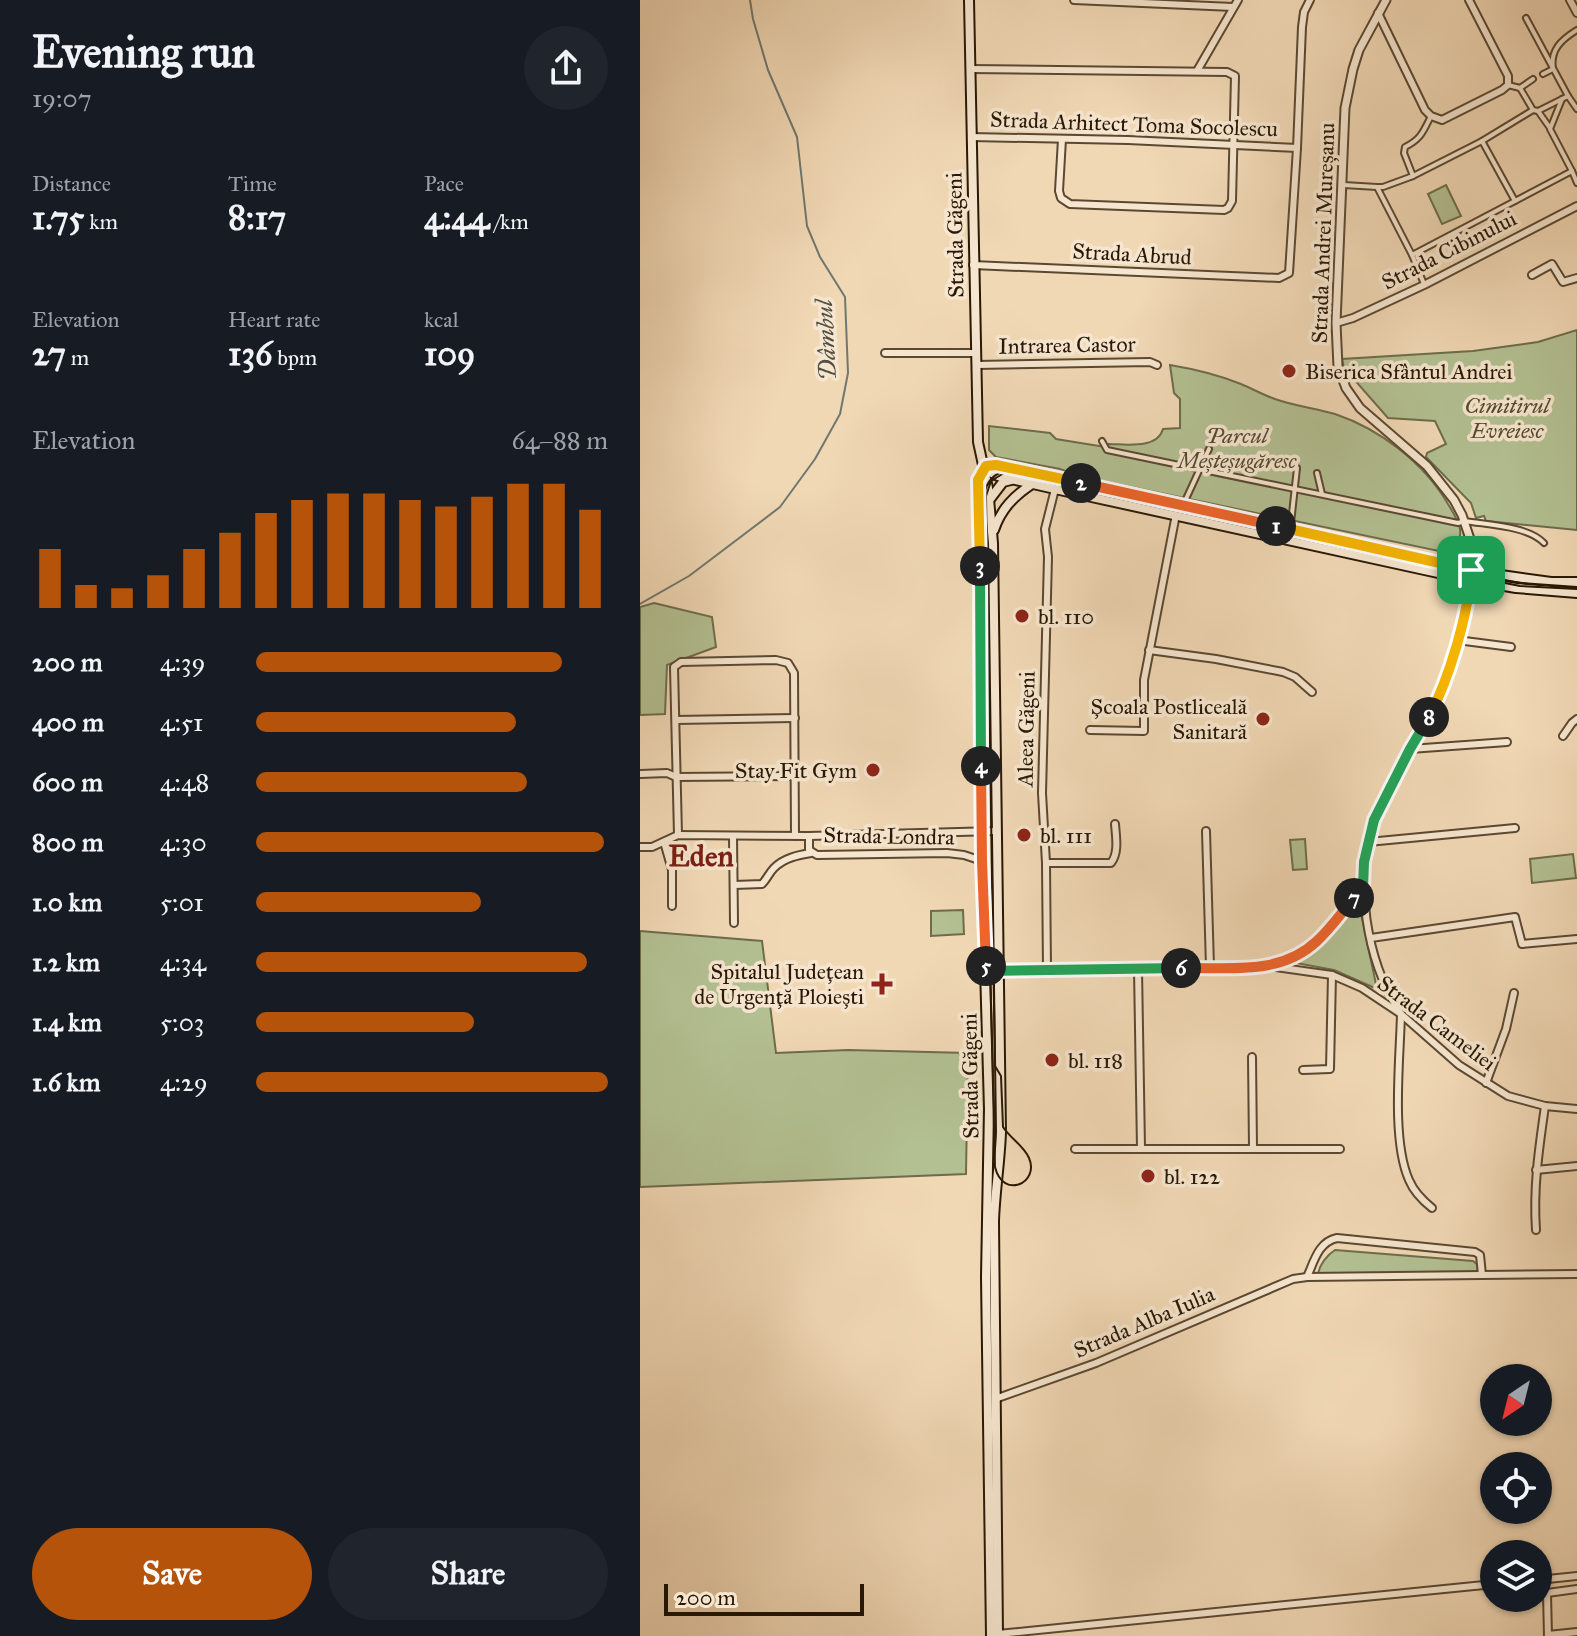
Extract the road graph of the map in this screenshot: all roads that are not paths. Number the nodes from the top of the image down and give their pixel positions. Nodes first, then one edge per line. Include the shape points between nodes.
1 (969, 0) edge
2 (1074, 0) edge
3 (1238, 0) edge
4 (1310, 0) edge
5 (1386, 0) edge
6 (1469, 0) edge
7 (1570, 0) edge
8 (1233, 7) junction
9 (1378, 13) junction
10 (1577, 13) edge
11 (1526, 18) dead end
12 (1577, 30) edge
13 (970, 69) junction
14 (1553, 69) junction
15 (1197, 71) junction
16 (1543, 74) dead end
17 (1533, 79) dead end
18 (1508, 85) junction
19 (1520, 88) junction
20 (1568, 96) junction
21 (1562, 99) junction
22 (1577, 109) edge
23 (1535, 110) junction
24 (1431, 116) junction
25 (1550, 129) junction
26 (971, 137) junction
27 (1062, 139) junction
28 (1482, 141) junction
29 (1235, 144) junction
30 (1297, 148) junction
31 (1572, 171) junction
32 (1413, 176) junction
33 (1577, 183) edge
34 (1342, 185) junction
35 (1377, 187) junction
36 (1515, 201) junction
37 (1577, 206) edge
38 (1412, 255) junction
39 (973, 265) junction
40 (1532, 275) dead end
41 (1577, 278) edge
42 (1424, 285) junction
43 (1336, 323) junction
44 (885, 353) dead end
45 (975, 353) junction
46 (976, 365) junction
47 (1157, 365) dead end
48 (1102, 441) dead end
49 (1209, 449) dead end
50 (1297, 468) dead end
51 (983, 469) junction
52 (1200, 469) junction
53 (1317, 473) dead end
54 (1014, 480) junction
55 (1032, 484) junction
56 (1295, 488) junction
57 (1055, 489) junction
58 (1322, 494) junction
59 (989, 500) junction
60 (1182, 503) junction
61 (1176, 516) junction
62 (1465, 521) junction
63 (1291, 523) dead end
64 (993, 543) junction
65 (1544, 543) dead end
66 (1471, 570) junction
67 (1470, 580) junction
68 (1577, 582) edge
69 (1577, 593) edge
70 (1457, 640) junction
71 (1511, 647) dead end
72 (1149, 650) junction
73 (1312, 692) dead end
74 (795, 718) junction
75 (1577, 719) edge
76 (676, 720) junction
77 (1090, 730) dead end
78 (1563, 736) dead end
79 (1507, 742) dead end
80 (1410, 749) junction
81 (640, 774) edge
82 (795, 776) junction
83 (676, 777) junction
84 (1115, 824) dead end
85 (1515, 828) dead end
86 (982, 830) junction
87 (996, 831) junction
88 (1206, 831) dead end
89 (890, 834) junction
90 (678, 835) junction
91 (733, 836) junction
92 (795, 836) junction
93 (809, 836) junction
94 (664, 842) junction
95 (1368, 842) junction
96 (640, 847) edge
97 (811, 853) junction
98 (890, 853) junction
99 (982, 861) junction
100 (1046, 863) junction
101 (734, 885) junction
102 (1363, 887) junction
103 (672, 906) dead end
104 (734, 923) dead end
105 (1371, 938) junction
106 (1577, 939) edge
107 (1268, 966) junction
108 (1210, 967) junction
109 (1138, 969) junction
110 (1047, 970) junction
111 (987, 971) junction
112 (998, 971) junction
113 (1332, 975) junction
114 (1514, 993) dead end
115 (1401, 1014) junction
116 (1252, 1057) dead end
117 (1303, 1070) dead end
118 (1486, 1083) junction
119 (1545, 1106) junction
120 (1577, 1109) edge
121 (1141, 1148) junction
122 (1253, 1148) junction
123 (1075, 1149) dead end
124 (1340, 1149) dead end
125 (1577, 1166) edge
126 (1536, 1170) junction
127 (990, 1196) junction
128 (1432, 1208) dead end
129 (1536, 1230) dead end
130 (1577, 1274) edge
131 (1482, 1275) junction
132 (1307, 1277) junction
133 (995, 1399) junction
134 (1577, 1576) edge
135 (1552, 1579) edge
136 (1480, 1585) edge
137 (1577, 1589) edge
138 (1577, 1632) edge
139 (996, 1635) edge
140 (1548, 1635) edge

1 - 13 main road, Strada Găgeni
2 - 8 street
3 - 8 street
4 - 30 street via 1302,27
5 - 9 street, Strada Andrei Mureșanu
6 - 18 street
7 - 10 street
8 - 15 street
9 - 24 street
9 - 34 street, Strada Andrei Mureșanu via 1349,86
11 - 14 street
12 - 14 street via 1554,51
13 - 15 street
13 - 26 main road, Strada Găgeni
14 - 16 street
14 - 20 street
15 - 29 street via 1234,74
17 - 19 street
18 - 19 street
18 - 24 street via 1449,118
19 - 23 street
20 - 21 street
20 - 22 street
21 - 23 street
21 - 25 street
23 - 25 street
23 - 28 street
24 - 32 street via 1422,135 1405,147
25 - 31 street
26 - 27 street, Strada Arhitect Toma Socolescu
26 - 39 main road, Strada Găgeni
27 - 29 street, Strada Arhitect Toma Socolescu
27 - 29 street via 1059,191 1065,202 1224,210 1232,201
28 - 32 street
28 - 36 street
29 - 30 street, Strada Arhitect Toma Socolescu
30 - 39 street, Strada Abrud via 1289,273 1279,278
31 - 33 street
31 - 36 street
32 - 35 street
34 - 35 street
34 - 43 street, Strada Andrei Mureșanu
35 - 38 street
36 - 38 street
37 - 42 street, Strada Cibinului
38 - 42 street
39 - 45 main road, Strada Găgeni
40 - 41 street via 1552,264 1563,282
42 - 43 street, Strada Cibinului
43 - 62 street, Strada Andrei Mureșanu via 1338,367 1353,400 1427,466
44 - 45 street
45 - 46 main road, Strada Găgeni
46 - 47 street, Intrarea Castor
46 - 51 main road, Strada Găgeni
48 - 52 street via 1107,450
49 - 52 street
50 - 56 street
51 - 54 main road
51 - 59 main road, Strada Găgeni
51 - 60 main road via 996,465
51 - 86 main road, Strada Găgeni via 978,480
52 - 56 street
52 - 60 street
53 - 58 street
54 - 55 main road
54 - 59 main road via 1003,482
55 - 57 main road
55 - 64 main road via 1002,512
56 - 58 street
56 - 63 street
57 - 61 main road
57 - 100 street, Aleea Găgeni via 1045,538
58 - 62 street
59 - 64 main road, Strada Găgeni
60 - 61 street
60 - 66 main road
61 - 67 main road via 1181,522
61 - 72 street
62 - 65 street via 1524,531
62 - 66 street, Strada Andrei Mureșanu
64 - 87 main road, Strada Găgeni
66 - 67 street, Strada Andrei Mureșanu
66 - 68 main road
67 - 69 main road
67 - 70 street
70 - 71 street
70 - 80 street via 1435,706
72 - 73 street via 1283,672
72 - 77 street via 1144,731
74 - 76 street
74 - 76 street via 794,673 788,663 776,660 681,662 674,667
74 - 82 street
75 - 78 street
76 - 83 street
79 - 80 street
80 - 95 street
81 - 83 street
82 - 83 street
82 - 92 street
83 - 90 street
84 - 100 street via 1111,863
85 - 95 street
86 - 87 street, Strada Londra
86 - 89 street, Strada Londra
86 - 99 main road, Strada Găgeni
87 - 112 main road, Strada Găgeni
88 - 108 street
89 - 93 street, Strada Londra
89 - 98 street
90 - 91 street, Strada Londra
90 - 94 street, Strada Londra
91 - 92 street, Strada Londra
91 - 101 street
92 - 93 street, Strada Londra
93 - 97 street, Strada Londra
94 - 96 street, Strada Londra
94 - 103 street via 672,870
95 - 102 street
97 - 98 street, Strada Londra
97 - 101 street via 787,859 762,884
98 - 99 street, Strada Londra via 947,853
99 - 111 main road, Strada Găgeni
100 - 110 street, Aleea Găgeni
101 - 104 street
102 - 105 street
102 - 107 street via 1308,949
105 - 106 street via 1515,917 1522,944
105 - 115 street
107 - 108 street, Strada Cameliei
107 - 113 street, Strada Cameliei
108 - 109 street, Strada Cameliei
109 - 110 street, Strada Cameliei
109 - 121 street
110 - 112 street, Strada Cameliei
111 - 112 street, Strada Cameliei
111 - 127 main road, Strada Găgeni
112 - 127 main road, Strada Găgeni via 1001,1132
113 - 115 street, Strada Cameliei
113 - 117 street via 1330,1069
114 - 118 street
115 - 118 street, Strada Cameliei
115 - 128 street via 1400,1150 1415,1191
116 - 122 street
118 - 119 street, Strada Cameliei via 1508,1096
119 - 120 street, Strada Cameliei
119 - 126 street
121 - 122 street
121 - 123 street
122 - 124 street
125 - 126 street
126 - 129 street
127 - 133 main road, Strada Găgeni
127 - 139 main road, Strada Găgeni via 987,1401
130 - 131 street, Strada Alba Iulia
131 - 132 street, Strada Alba Iulia
131 - 132 street via 1475,1252 1337,1238 1323,1244
132 - 133 street, Strada Alba Iulia
133 - 139 main road, Strada Găgeni
134 - 135 street
136 - 139 street
137 - 140 street via 1547,1593
138 - 140 street

